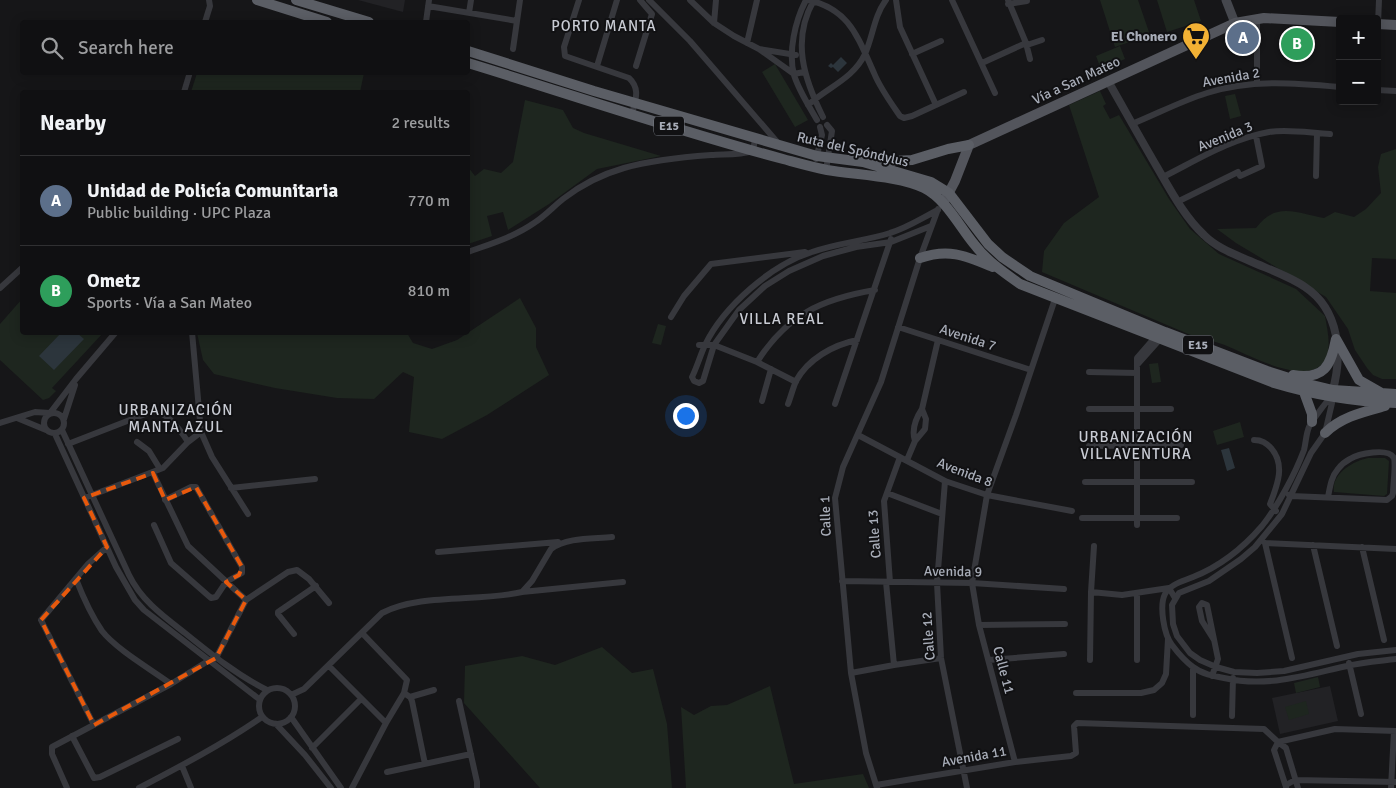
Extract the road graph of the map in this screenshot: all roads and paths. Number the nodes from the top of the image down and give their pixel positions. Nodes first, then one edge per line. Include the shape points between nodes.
1 (209, 0) edge
2 (257, 0) edge
3 (296, 0) edge
4 (471, 0) edge
5 (520, 0) edge
6 (579, 0) edge
7 (617, 0) edge
8 (640, 0) edge
9 (649, 0) edge
10 (690, 0) edge
11 (716, 0) edge
12 (757, 0) edge
13 (810, 0) edge
14 (886, 0) edge
15 (896, 0) edge
16 (952, 0) edge
17 (1226, 0) edge
18 (1379, 0) edge
19 (1027, 1) edge
20 (1008, 2) edge
21 (428, 3) edge
22 (469, 13) junction
23 (1378, 15) edge
24 (1257, 19) junction
25 (206, 20) edge
26 (321, 20) edge
27 (362, 20) edge
28 (426, 20) edge
29 (516, 21) junction
30 (1336, 22) edge
31 (714, 23) junction
32 (1235, 23) junction
33 (1381, 24) edge
34 (1396, 26) edge
35 (1042, 40) dead end
36 (942, 41) dead end
37 (747, 43) junction
38 (1026, 44) junction
39 (512, 49) dead end
40 (759, 49) junction
41 (470, 52) edge
42 (866, 52) junction
43 (802, 54) junction
44 (912, 54) junction
45 (793, 56) junction
46 (1030, 59) dead end
47 (982, 63) junction
48 (470, 64) edge
49 (597, 66) junction
50 (636, 66) dead end
51 (804, 72) junction
52 (794, 74) junction
53 (189, 75) edge
54 (1108, 80) junction
55 (1257, 83) junction
56 (1336, 87) edge
57 (185, 90) edge
58 (1381, 90) edge
59 (1396, 91) edge
60 (964, 92) dead end
61 (995, 93) dead end
62 (814, 100) junction
63 (635, 103) junction
64 (808, 104) junction
65 (936, 105) junction
66 (632, 114) junction
67 (822, 122) junction
68 (1132, 124) junction
69 (832, 131) junction
70 (1317, 134) junction
71 (1330, 134) dead end
72 (822, 135) junction
73 (1256, 136) junction
74 (755, 139) junction
75 (969, 145) junction
76 (780, 146) junction
77 (753, 150) junction
78 (817, 156) junction
79 (828, 158) junction
80 (864, 162) junction
81 (813, 167) junction
82 (826, 170) junction
83 (1316, 176) dead end
84 (1163, 177) junction
85 (949, 193) junction
86 (1177, 202) junction
87 (940, 206) junction
88 (931, 226) junction
89 (891, 233) junction
90 (891, 242) junction
91 (856, 244) junction
92 (470, 251) edge
93 (813, 251) junction
94 (822, 253) junction
95 (920, 258) junction
96 (786, 264) junction
97 (996, 268) junction
98 (20, 270) edge
99 (789, 271) junction
100 (763, 283) junction
101 (0, 288) edge
102 (875, 290) junction
103 (1055, 299) junction
104 (736, 308) junction
105 (671, 317) dead end
106 (898, 327) junction
107 (1160, 334) junction
108 (113, 335) edge
109 (192, 335) edge
110 (1336, 338) junction
111 (857, 340) junction
112 (938, 340) junction
113 (702, 345) junction
114 (714, 345) junction
115 (756, 362) junction
116 (771, 369) junction
117 (1031, 370) junction
118 (1267, 371) junction
119 (1088, 372) dead end
120 (1137, 373) junction
121 (76, 379) junction
122 (796, 382) junction
123 (1304, 392) junction
124 (1332, 393) junction
125 (1384, 394) junction
126 (1396, 394) edge
127 (762, 401) dead end
128 (788, 404) dead end
129 (835, 404) dead end
130 (1396, 404) edge
131 (922, 409) junction
132 (1089, 409) dead end
133 (1136, 409) junction
134 (1171, 409) dead end
135 (50, 413) junction
136 (15, 418) junction
137 (64, 420) junction
138 (0, 423) edge
139 (1311, 424) junction
140 (46, 430) junction
141 (62, 430) junction
142 (201, 432) junction
143 (1325, 433) junction
144 (55, 434) junction
145 (858, 435) junction
146 (1254, 440) dead end
147 (914, 441) junction
148 (136, 442) dead end
149 (188, 442) junction
150 (68, 444) junction
151 (1182, 445) dead end
152 (1089, 446) dead end
153 (1136, 446) junction
154 (900, 457) junction
155 (907, 460) junction
156 (160, 469) junction
157 (153, 473) junction
158 (315, 479) dead end
159 (946, 480) junction
160 (1086, 482) dead end
161 (1136, 482) junction
162 (1192, 482) dead end
163 (231, 488) junction
164 (1283, 493) junction
165 (887, 494) junction
166 (987, 495) junction
167 (92, 496) junction
168 (1291, 496) junction
169 (1328, 497) junction
170 (84, 498) junction
171 (165, 500) junction
172 (1274, 510) junction
173 (1072, 511) dead end
174 (248, 514) dead end
175 (942, 514) junction
176 (1282, 514) junction
177 (1082, 518) dead end
178 (1177, 518) dead end
179 (1136, 522) junction
180 (154, 525) dead end
181 (1255, 534) junction
182 (612, 537) dead end
183 (1263, 541) junction
184 (564, 542) junction
185 (1313, 545) junction
186 (1094, 546) dead end
187 (106, 547) junction
188 (1362, 547) junction
189 (1396, 549) edge
190 (438, 552) dead end
191 (1226, 560) junction
192 (1230, 567) junction
193 (76, 579) junction
194 (842, 581) junction
195 (226, 582) junction
196 (623, 582) dead end
197 (888, 582) junction
198 (972, 583) junction
199 (937, 584) junction
200 (316, 586) junction
201 (1169, 588) junction
202 (1064, 589) dead end
203 (522, 592) junction
204 (1091, 592) junction
205 (1137, 593) junction
206 (1175, 598) junction
207 (246, 600) junction
208 (329, 603) dead end
209 (1200, 613) junction
210 (1210, 618) junction
211 (1065, 624) dead end
212 (979, 625) junction
213 (362, 633) junction
214 (294, 634) dead end
215 (1177, 636) junction
216 (1167, 640) junction
217 (1214, 640) junction
218 (1384, 640) dead end
219 (1337, 646) dead end
220 (1395, 650) edge
221 (1064, 654) dead end
222 (1347, 657) junction
223 (216, 658) junction
224 (941, 658) junction
225 (1292, 658) dead end
226 (989, 660) junction
227 (1090, 660) dead end
228 (1137, 660) dead end
229 (1396, 660) edge
230 (208, 661) junction
231 (894, 665) junction
232 (1349, 665) junction
233 (329, 666) junction
234 (1194, 667) junction
235 (1216, 667) junction
236 (1234, 672) junction
237 (851, 673) junction
238 (1257, 673) junction
239 (1212, 676) junction
240 (1233, 680) junction
241 (1258, 682) junction
242 (171, 684) junction
243 (267, 690) junction
244 (434, 690) dead end
245 (1076, 693) dead end
246 (291, 695) junction
247 (407, 695) junction
248 (259, 699) junction
249 (361, 699) junction
250 (459, 701) dead end
251 (1361, 714) dead end
252 (1193, 715) dead end
253 (1232, 716) dead end
254 (262, 717) junction
255 (291, 718) junction
256 (386, 723) junction
257 (276, 724) junction
258 (94, 725) junction
259 (1395, 731) edge
260 (72, 736) junction
261 (178, 739) dead end
262 (1278, 742) junction
263 (312, 748) junction
264 (471, 754) junction
265 (1015, 762) junction
266 (425, 764) junction
267 (182, 766) junction
268 (964, 771) junction
269 (387, 772) dead end
270 (1295, 780) junction
271 (1393, 784) edge
272 (1350, 785) edge
273 (876, 786) edge
274 (1286, 786) edge
275 (67, 788) edge
276 (139, 788) edge
277 (192, 788) edge
278 (332, 788) edge
279 (341, 788) edge
280 (352, 788) edge
281 (477, 788) edge
282 (967, 788) edge
283 (1298, 788) edge

1 - 25 street
2 - 26 highway
3 - 27 highway
4 - 22 street
5 - 29 street
6 - 49 street via 565,56
7 - 49 street
8 - 50 street via 652,16
9 - 76 street via 690,41
10 - 31 street
11 - 31 street
12 - 37 street
13 - 42 street via 838,13 852,28
13 - 43 street
13 - 45 street via 798,14
14 - 42 street
15 - 44 street via 900,27
16 - 47 street
17 - 32 main road
18 - 23 street
19 - 20 street
20 - 38 street
21 - 22 street
21 - 28 street
22 - 29 street
24 - 30 main road, Vía a San Mateo
24 - 32 main road, Vía a San Mateo
24 - 55 street
29 - 39 street
31 - 37 street
32 - 54 main road, Vía a San Mateo
33 - 34 main road
35 - 38 street
36 - 44 street
37 - 40 street
38 - 46 street
38 - 47 street
40 - 45 street
40 - 52 street
41 - 63 highway, Ruta del Spóndylus / E15
42 - 62 street via 854,71
42 - 65 street via 875,75 900,116 908,118
43 - 45 street
43 - 51 street
44 - 65 street
45 - 52 street
47 - 61 street
48 - 66 highway, Ruta del Spóndylus / E15
49 - 63 street via 630,78 635,83
51 - 52 street
51 - 62 street
52 - 64 street
53 - 57 street
54 - 68 street
54 - 75 main road, Vía a San Mateo
55 - 56 street, Avenida 2
55 - 68 street, Avenida 2 via 1206,93
58 - 59 street
60 - 65 street
62 - 64 street
62 - 67 street
63 - 66 street
63 - 74 highway, Ruta del Spóndylus / E15
64 - 67 street
66 - 77 highway, Ruta del Spóndylus / E15
67 - 69 street
67 - 72 street
68 - 84 street
69 - 72 street
69 - 79 street
70 - 71 street, Avenida 3
70 - 73 street, Avenida 3 via 1281,131
70 - 83 street
72 - 78 street
73 - 84 street, Avenida 3 via 1223,146
73 - 86 street via 1262,166 1240,176 1238,172
74 - 76 highway, Ruta del Spóndylus / E15
74 - 77 street
75 - 80 highway via 912,160
75 - 85 main road
76 - 78 highway, Ruta del Spóndylus / E15
77 - 81 highway, Ruta del Spóndylus / E15
77 - 92 street via 624,168 580,187 516,234
78 - 79 highway, Ruta del Spóndylus / E15
78 - 81 street
79 - 80 highway, Ruta del Spóndylus / E15
79 - 82 street
80 - 85 highway, Ruta del Spóndylus / E15 via 931,182
81 - 82 highway, Ruta del Spóndylus / E15
82 - 87 highway, Ruta del Spóndylus / E15 via 918,186
84 - 86 street
85 - 87 main road
85 - 107 highway, Ruta del Spóndylus / E15 via 988,244 1030,276
86 - 110 street via 1204,236 1216,245 1296,281 1314,293 1328,311
87 - 88 street, Calle 1
87 - 89 street
87 - 97 highway, Ruta del Spóndylus / E15
88 - 90 street
88 - 95 street, Calle 1
89 - 90 street
89 - 91 street
90 - 91 street
90 - 102 street
91 - 94 street
93 - 94 street
93 - 96 street
93 - 105 street via 711,264
94 - 99 street
95 - 97 highway via 934,253 951,253
95 - 106 street, Calle 1
96 - 99 street
96 - 100 street
97 - 103 highway, Ruta del Spóndylus / E15 via 1020,284
98 - 101 street
99 - 100 street
100 - 104 street
102 - 111 street
102 - 115 street via 835,299 793,319
103 - 107 highway, Ruta del Spóndylus / E15
103 - 117 street, Calle 11
104 - 113 street
104 - 114 street
106 - 112 street, Avenida 7
106 - 145 street, Calle 1 via 881,382
107 - 118 highway, Ruta del Spóndylus / E15
107 - 120 street via 1137,358
107 - 123 highway, Ruta del Spóndylus / E15 via 1250,375
108 - 121 street
109 - 142 street
110 - 118 highway via 1333,358 1313,376
110 - 124 street via 1338,361
110 - 125 highway via 1359,380
111 - 122 street via 821,354 806,367
111 - 129 street
112 - 117 street, Avenida 7
112 - 131 street
113 - 114 street
113 - 114 street via 692,377 699,383 705,377
114 - 115 street
115 - 116 street
116 - 122 street
116 - 127 street
117 - 166 street, Calle 11
118 - 124 highway, Ruta del Spóndylus / E15
119 - 120 street
120 - 133 street
121 - 135 street
121 - 137 street
122 - 128 street
123 - 124 highway, Ruta del Spóndylus / E15
123 - 139 highway via 1310,407
124 - 125 highway, Ruta del Spóndylus / E15
124 - 130 highway, Ruta del Spóndylus / E15 via 1355,401
124 - 139 street
124 - 143 street
125 - 126 highway, Ruta del Spóndylus / E15
130 - 143 highway via 1358,414 1339,422
131 - 147 street via 914,426
131 - 147 street via 925,429
132 - 133 street
133 - 134 street
133 - 153 street
135 - 136 street via 35,412
135 - 137 street via 60,414
135 - 140 street via 44,421
136 - 138 street
136 - 140 street
137 - 141 street
139 - 164 street via 1304,449
140 - 144 street
141 - 144 street
141 - 150 street
142 - 149 street
142 - 163 street
143 - 168 street via 1311,453
144 - 170 street
145 - 154 street, Avenida 8
145 - 194 street, Calle 1 via 843,467 835,498
146 - 172 street via 1265,443 1275,453 1279,464 1277,486 1270,504
147 - 155 street
148 - 156 street via 149,451
149 - 150 street via 178,427 153,411
149 - 156 street
150 - 167 street
151 - 153 street
152 - 153 street
153 - 161 street
154 - 155 street, Avenida 8
154 - 165 street, Calle 13
155 - 159 street, Avenida 8
156 - 157 street
157 - 167 street
157 - 171 street
158 - 163 street
159 - 166 street, Avenida 8
159 - 175 street, Calle 12
160 - 161 street
161 - 162 street
161 - 179 street
163 - 174 street
164 - 168 street
164 - 172 street
165 - 175 street
165 - 197 street, Calle 13 via 884,501
166 - 173 street, Avenida 8
166 - 198 street, Calle 11
167 - 170 street
167 - 223 street via 139,592
168 - 169 street
168 - 176 street
169 - 169 street via 1390,498 1393,493 1393,457 1376,453 1351,458 1334,474
170 - 187 street
171 - 195 street via 188,546
171 - 195 street via 196,487 242,567 239,576
172 - 176 street
172 - 181 street
175 - 199 street, Calle 12
176 - 183 street
177 - 179 street
178 - 179 street
180 - 195 street via 171,562 211,598 216,598
181 - 183 street
181 - 191 street
182 - 184 street
183 - 185 street
183 - 192 street
183 - 225 street
184 - 190 street
184 - 203 street via 551,548
185 - 188 street
185 - 219 street
186 - 204 street
187 - 193 street
187 - 230 street via 128,590 140,605
188 - 189 street
188 - 218 street
191 - 192 street
191 - 201 street
192 - 206 street
193 - 242 street via 87,605 112,642
193 - 258 street via 41,620
194 - 197 street, Avenida 9
194 - 237 street, Calle 1
195 - 207 street
196 - 203 street
197 - 199 street, Avenida 9
197 - 231 street, Calle 13
198 - 199 street, Avenida 9
198 - 202 street, Avenida 9
198 - 212 street, Calle 11
199 - 224 street, Calle 12
200 - 207 street via 296,570
200 - 208 street
200 - 214 street via 278,612
201 - 205 street
201 - 206 street
201 - 216 street via 1162,605
203 - 213 street via 401,605 382,613
204 - 205 street
204 - 227 street
205 - 228 street
206 - 215 street via 1172,616
207 - 223 street
209 - 210 street
209 - 210 street via 1200,604 1206,603
209 - 217 street
210 - 217 street
211 - 212 street
212 - 226 street, Calle 11
213 - 233 street
213 - 247 street via 404,675
215 - 216 street
215 - 235 street via 1190,653
216 - 234 street
216 - 245 street via 1166,674 1154,690
217 - 235 street via 1218,659
220 - 222 street
220 - 229 street
221 - 226 street
222 - 232 street
222 - 238 street via 1284,671
223 - 230 street
223 - 243 street
224 - 231 street
224 - 268 street, Calle 12
226 - 265 street, Calle 11
229 - 232 street
230 - 242 street
230 - 248 street
231 - 237 street
232 - 241 street via 1284,680
232 - 251 street
233 - 246 street via 304,690
233 - 249 street
234 - 239 street
234 - 252 street
235 - 236 street
235 - 239 street
236 - 238 street
236 - 240 street
237 - 273 street, Calle 1 via 866,753
238 - 241 street
239 - 240 street
240 - 241 street
240 - 253 street
242 - 258 street
243 - 246 street via 282,689
243 - 248 street
244 - 247 street
246 - 255 street via 295,706
247 - 256 street
247 - 266 street via 412,701
248 - 254 street
249 - 256 street
249 - 263 street
250 - 264 street
254 - 257 street
254 - 267 street
255 - 257 street
255 - 263 street
256 - 280 street
257 - 278 street
258 - 260 street
259 - 262 street via 1335,730
259 - 271 street
260 - 261 street via 94,778
260 - 275 street via 51,749
262 - 265 street, Avenida 11 via 1264,729 1078,723 1074,726 1076,753
262 - 270 street via 1286,748
262 - 274 street via 1274,750
263 - 279 street
264 - 266 street
264 - 281 street
265 - 268 street, Avenida 11
266 - 269 street
267 - 276 street
267 - 277 street
268 - 273 street, Avenida 11
268 - 282 street, Calle 12
270 - 272 street
270 - 274 street
270 - 283 street
271 - 272 street

